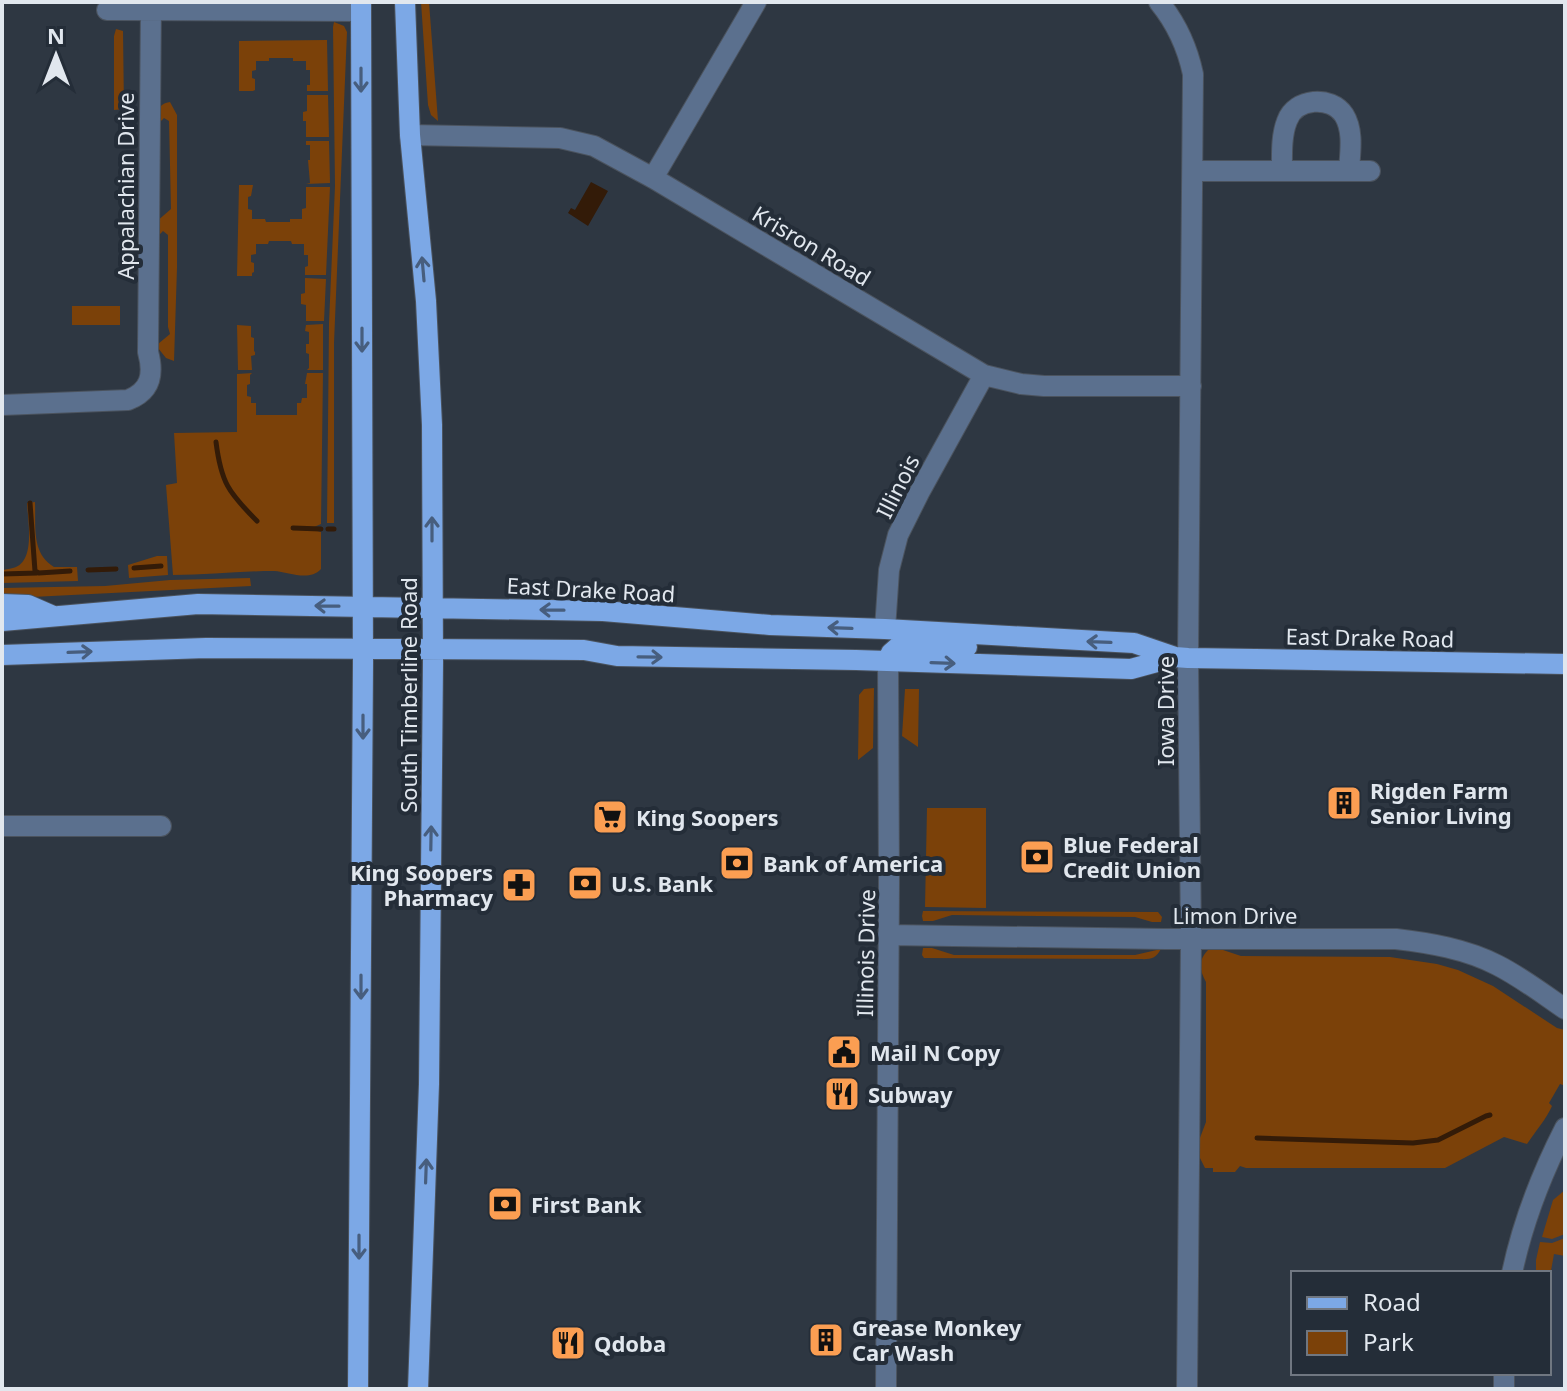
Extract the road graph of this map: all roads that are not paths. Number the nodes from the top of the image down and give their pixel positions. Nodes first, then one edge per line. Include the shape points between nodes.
1 (405, 2) edge
2 (756, 2) edge
3 (1159, 2) edge
4 (361, 6) edge
5 (150, 7) edge
6 (107, 10) dead end
7 (410, 135) junction
8 (1193, 171) junction
9 (1282, 171) junction
10 (653, 178) junction
11 (984, 375) junction
12 (1191, 386) junction
13 (2, 405) edge
14 (2, 604) edge
15 (363, 607) junction
16 (433, 607) junction
17 (54, 617) junction
18 (2, 621) edge
19 (885, 629) junction
20 (2, 630) edge
21 (1067, 640) junction
22 (363, 649) junction
23 (433, 649) junction
24 (2, 655) edge
25 (1182, 657) junction
26 (888, 661) junction
27 (1565, 664) edge
28 (2, 826) edge
29 (161, 826) dead end
30 (888, 935) junction
31 (1191, 939) junction
32 (1565, 1009) edge
33 (1565, 1128) edge
34 (1512, 1271) edge
35 (358, 1389) edge
36 (418, 1389) edge
37 (886, 1389) edge
38 (1187, 1389) edge

1 - 7 main road, South Timberline Road
2 - 10 street
3 - 8 street, Iowa Drive via 1189,54
4 - 5 street
4 -> 15 main road, South Timberline Road
5 - 6 street
5 - 13 street, Appalachian Drive via 152,370 147,385 133,399
7 - 10 street, Krisron Road via 560,138 594,146
16 -> 7 main road, South Timberline Road via 426,301
8 - 9 street
8 - 12 street, Iowa Drive
9 - 9 street via 1360,171 1349,126 1336,106 1313,101 1292,111 1286,121
10 - 11 street, Krisron Road
11 - 12 street, Krisron Road via 1044,386
11 - 19 street, Illinois via 898,535 889,570
12 - 25 street, Iowa Drive
14 - 17 main road via 28,605
15 - 16 main road, East Drake Road
15 -> 17 main road, East Drake Road via 198,604
15 - 22 main road, South Timberline Road
19 -> 16 main road, East Drake Road via 603,611
16 - 23 main road, South Timberline Road
17 - 18 main road, East Drake Road
17 - 20 main road
19 - 21 main road, East Drake Road
25 -> 21 main road, East Drake Road via 1134,643
21 - 26 main road via 999,647 899,646
22 - 23 main road, East Drake Road
24 -> 22 main road, East Drake Road
22 -> 35 main road, South Timberline Road
23 -> 26 main road, East Drake Road
36 -> 23 main road, South Timberline Road via 429,1084
26 -> 25 main road, East Drake Road via 1131,669
25 - 27 main road, East Drake Road
25 - 31 street, Iowa Drive
26 - 30 street, Illinois Drive
28 - 29 street
30 - 31 street, Limon Drive
30 - 37 street, Illinois Drive
31 - 32 street, Limon Drive via 1430,943 1495,964
31 - 38 street, Iowa Drive
33 - 34 street via 1534,1195

